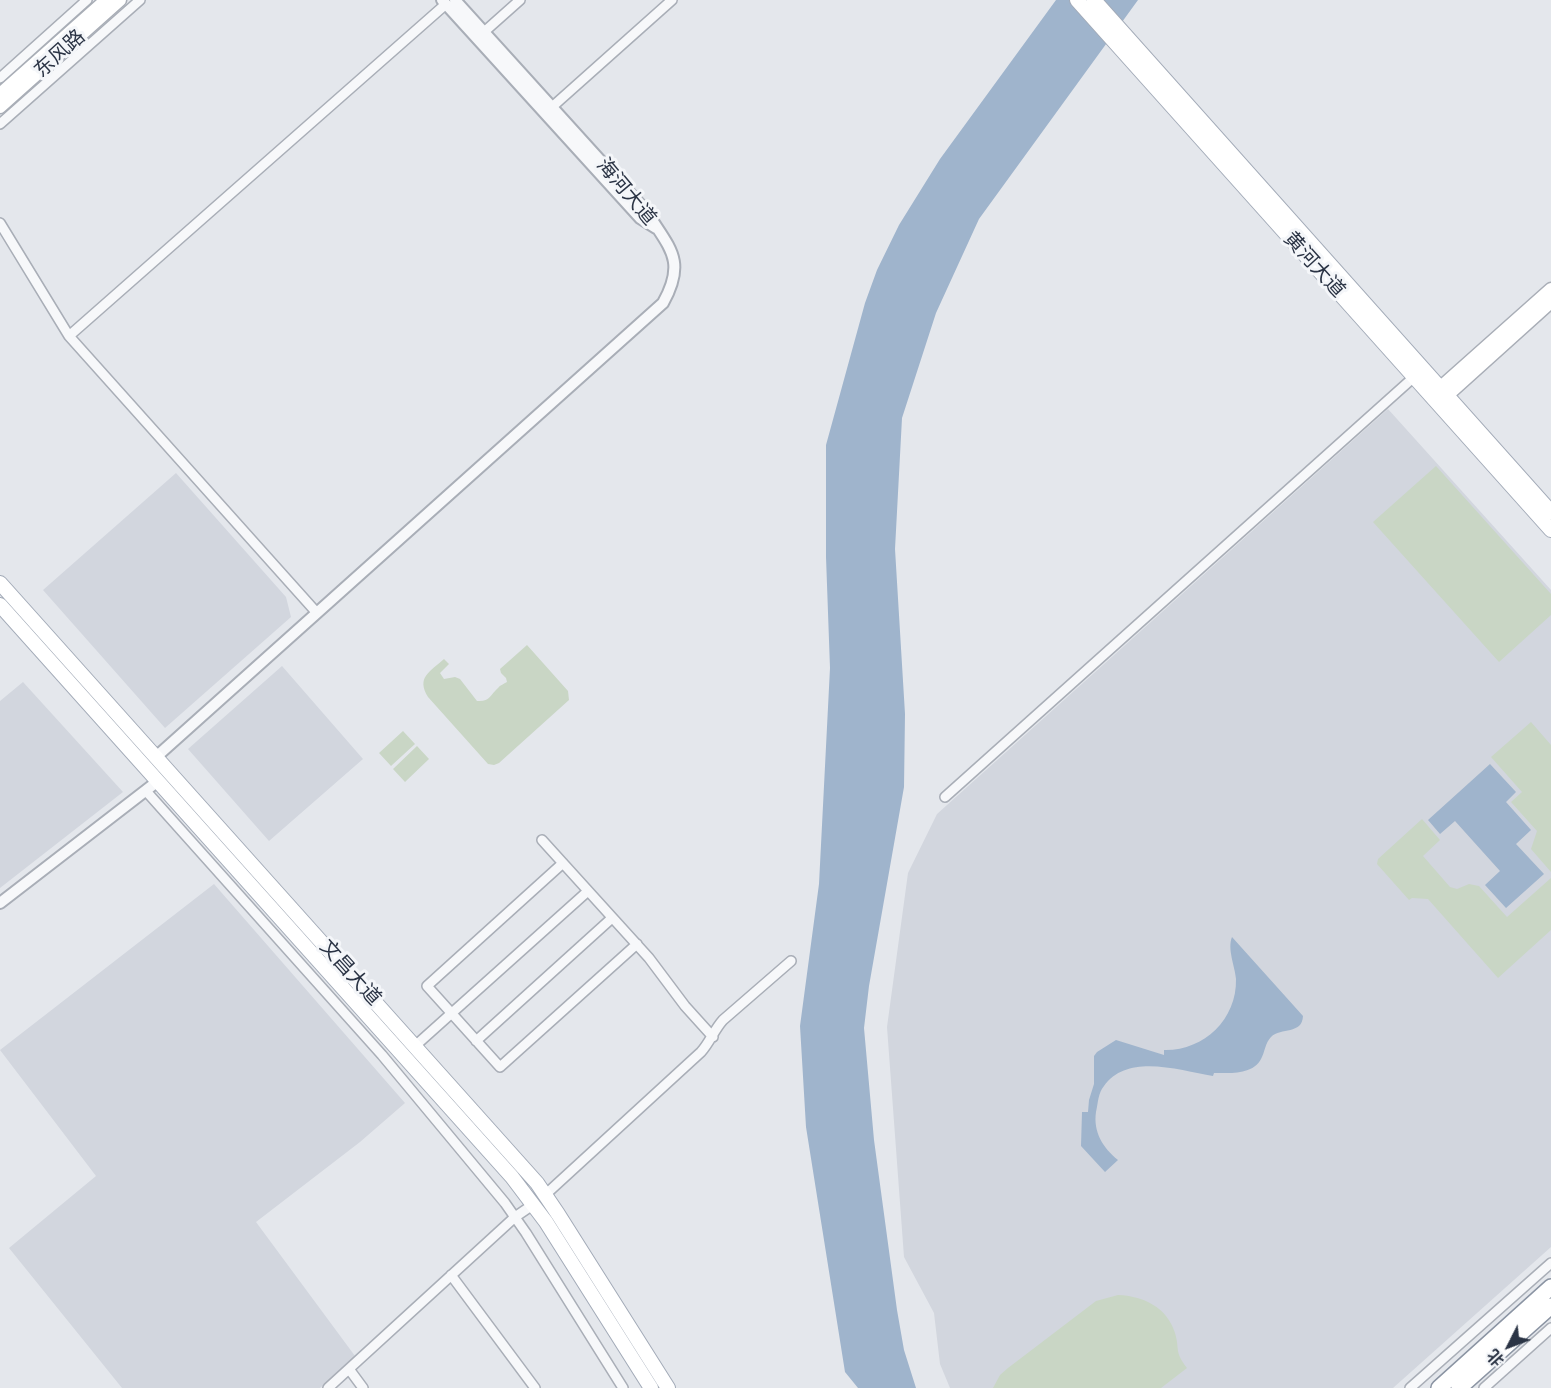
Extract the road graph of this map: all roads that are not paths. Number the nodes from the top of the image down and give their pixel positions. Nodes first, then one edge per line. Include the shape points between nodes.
1 (87, 0) edge
2 (106, 0) edge
3 (120, 0) edge
4 (140, 0) edge
5 (520, 0) edge
6 (672, 0) edge
7 (1077, 0) edge
8 (1094, 0) edge
9 (448, 1) edge
10 (484, 32) junction
11 (1117, 35) junction
12 (0, 78) edge
13 (0, 94) edge
14 (0, 107) edge
15 (552, 107) junction
16 (0, 124) edge
17 (0, 223) edge
18 (659, 230) junction
19 (1551, 289) edge
20 (1551, 302) edge
21 (69, 336) junction
22 (1414, 377) junction
23 (1439, 396) junction
24 (1551, 512) edge
25 (1551, 531) edge
26 (0, 583) edge
27 (0, 604) edge
28 (317, 613) junction
29 (156, 757) junction
30 (158, 781) junction
31 (146, 790) junction
32 (945, 797) dead end
33 (542, 840) dead end
34 (563, 863) junction
35 (588, 891) junction
36 (0, 903) edge
37 (612, 918) junction
38 (637, 945) junction
39 (791, 960) dead end
40 (451, 1013) junction
41 (712, 1037) junction
42 (476, 1041) junction
43 (415, 1046) junction
44 (545, 1195) junction
45 (534, 1204) junction
46 (515, 1217) junction
47 (1551, 1263) edge
48 (451, 1275) junction
49 (1551, 1287) edge
50 (1551, 1306) edge
51 (1551, 1328) edge
52 (349, 1368) junction
53 (529, 1386) edge
54 (328, 1388) edge
55 (363, 1388) edge
56 (623, 1388) edge
57 (651, 1388) edge
58 (668, 1388) edge
59 (1410, 1388) edge
60 (1439, 1388) edge
61 (1459, 1388) edge
62 (1484, 1388) edge

1 - 12 street
2 - 13 main road, 东风路
3 - 14 main road, 东风路
4 - 16 street
5 - 10 street
6 - 15 street
7 - 11 main road, 黄河大道
8 - 11 main road, 黄河大道
9 - 10 street, 海河大道
9 - 18 street, 海河大道 via 640,218
9 - 21 street
10 - 15 street, 海河大道
11 - 22 main road, 黄河大道
11 - 23 main road, 黄河大道
15 - 18 street, 海河大道
17 - 21 street
18 - 28 street via 669,243 674,267 663,303
19 - 23 main road
20 - 23 main road
21 - 28 street
22 - 23 main road, 黄河大道
22 - 32 street
23 - 24 main road, 黄河大道
23 - 25 main road, 黄河大道
26 - 29 main road, 文昌大道
27 - 30 main road, 文昌大道
28 - 29 street
29 - 43 main road, 文昌大道
30 - 31 street
30 - 45 main road, 文昌大道
31 - 36 street
31 - 46 street via 382,1055
33 - 34 street
34 - 35 street
34 - 40 street via 426,986
35 - 37 street
35 - 40 street
37 - 38 street
37 - 42 street
38 - 41 street
38 - 42 street via 500,1067
39 - 41 street via 723,1020
40 - 42 street
40 - 43 street
41 - 44 street via 701,1052
43 - 44 main road, 文昌大道
44 - 58 main road, 文昌大道
45 - 46 street
45 - 57 main road, 文昌大道
46 - 48 street
46 - 56 street
47 - 59 street
48 - 52 street
48 - 53 street
49 - 60 highway
50 - 61 highway
51 - 62 street
52 - 54 street
52 - 55 street

